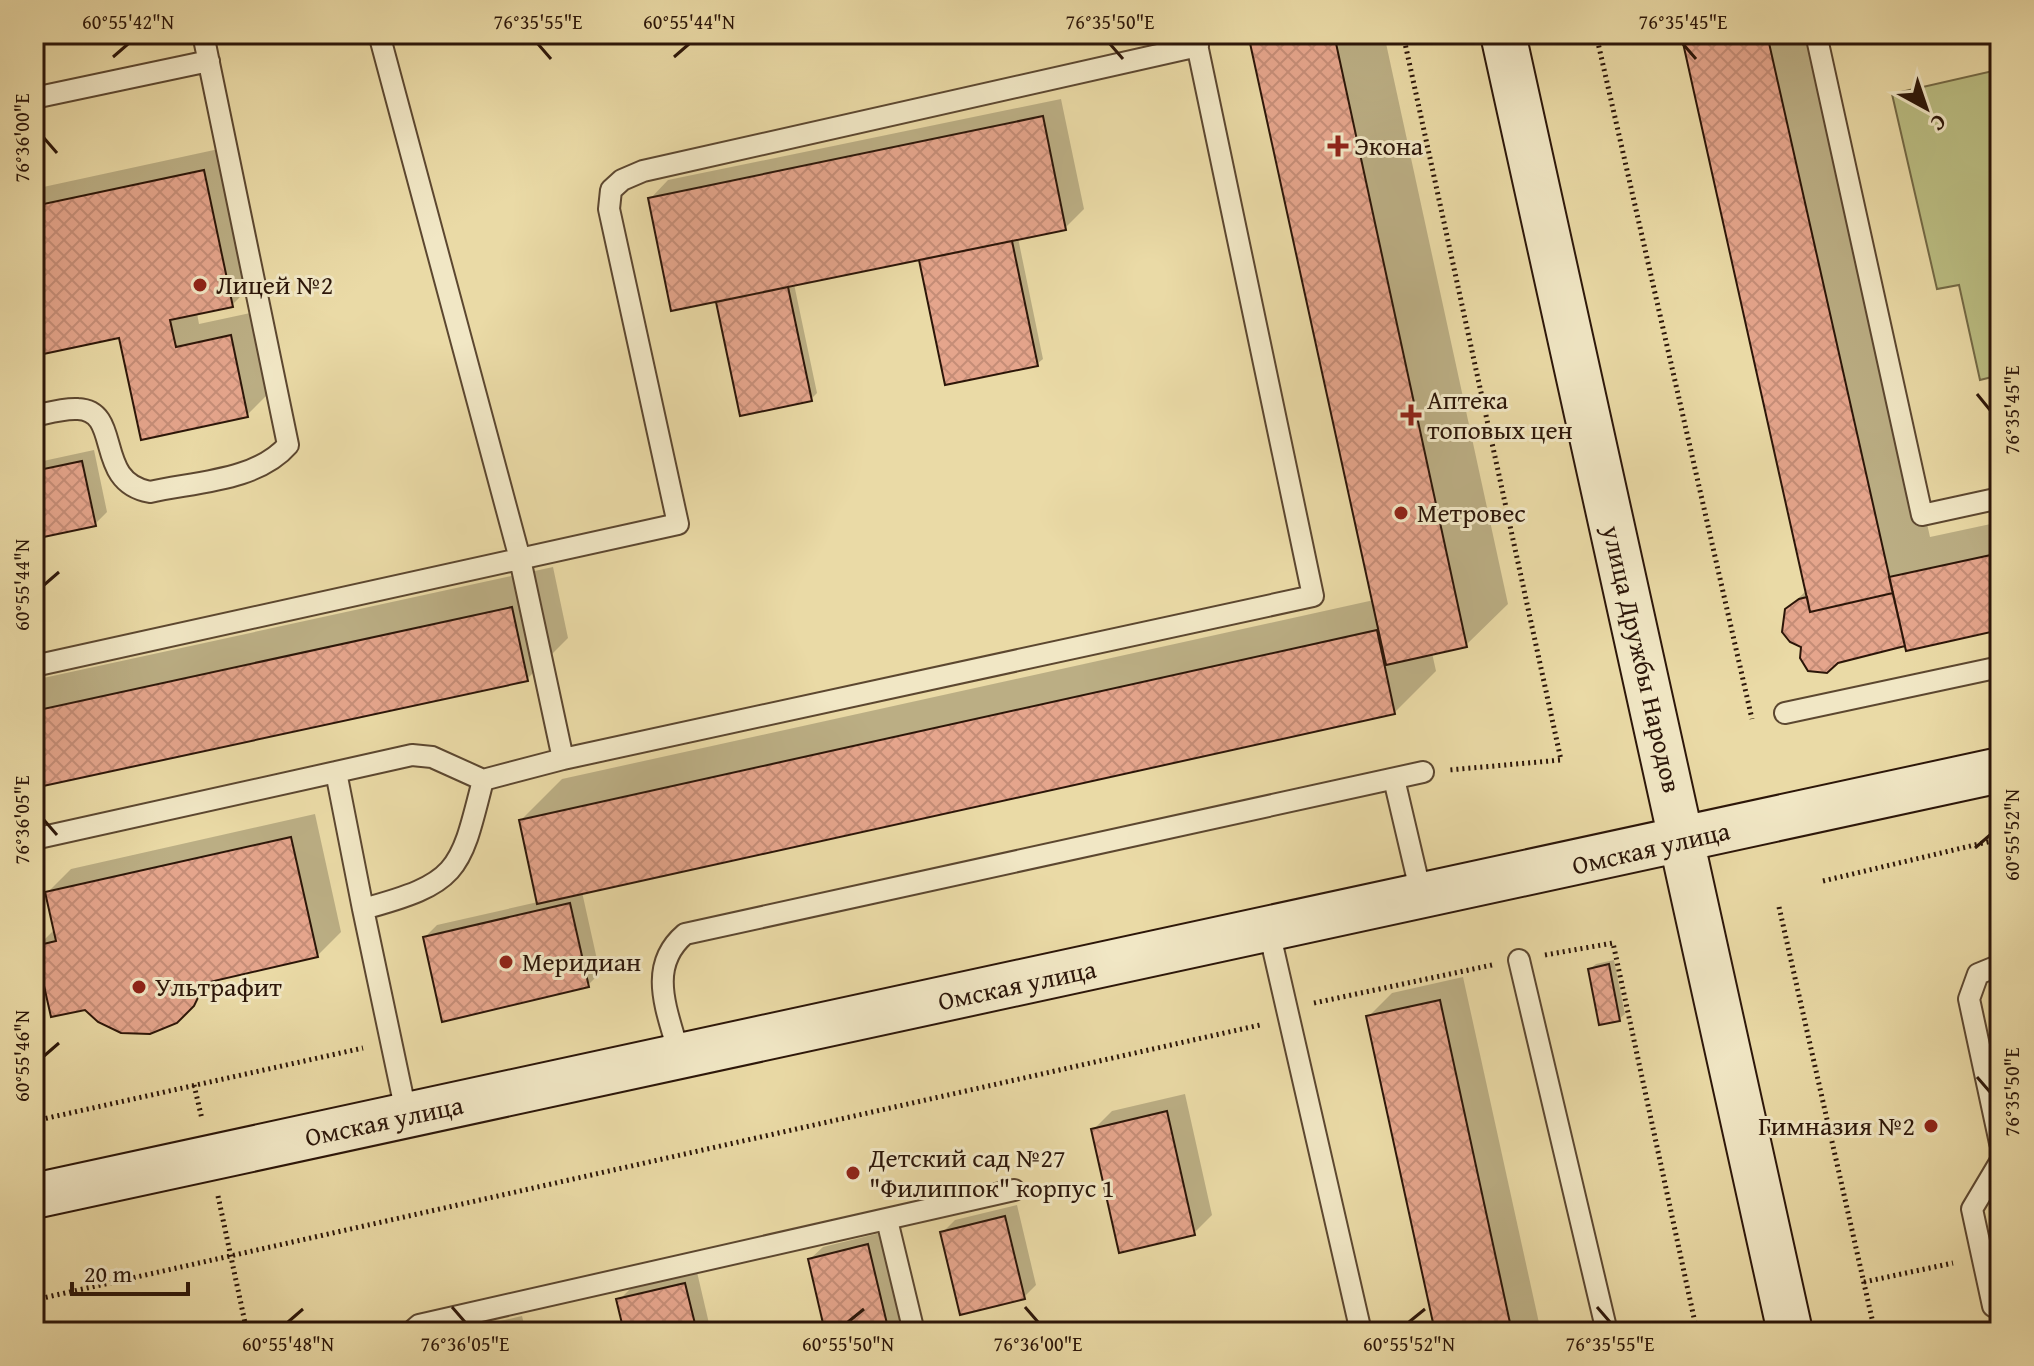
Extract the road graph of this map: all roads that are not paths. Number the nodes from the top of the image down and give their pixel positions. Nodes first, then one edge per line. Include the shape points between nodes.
1 (203, 34) edge
2 (379, 34) edge
3 (1503, 34) edge
4 (1816, 34) edge
5 (1197, 40) edge
6 (209, 61) junction
7 (34, 98) edge
8 (34, 416) edge
9 (2000, 498) edge
10 (520, 559) junction
11 (34, 666) edge
12 (2000, 667) edge
13 (1785, 713) dead end
14 (563, 759) junction
15 (2000, 770) edge
16 (336, 772) junction
17 (1423, 772) road end
18 (1394, 779) junction
19 (483, 780) junction
20 (34, 839) edge
21 (1682, 841) junction
22 (1422, 898) junction
23 (363, 909) junction
24 (1269, 931) junction
25 (1519, 960) road end
26 (2000, 965) edge
27 (680, 1058) junction
28 (407, 1117) junction
29 (2000, 1143) edge
30 (2000, 1162) edge
31 (1014, 1190) dead end
32 (34, 1196) edge
33 (887, 1220) junction
34 (2000, 1310) edge
35 (411, 1332) edge
36 (914, 1332) edge
37 (1361, 1332) edge
38 (1607, 1332) edge
39 (1790, 1332) edge

1 - 6 lane
2 - 10 lane
3 - 21 main road, улица Дружбы Народов
4 - 9 lane via 1922,515
5 - 10 lane via 622,180 611,190 609,209 678,524
5 - 14 lane via 1313,596
6 - 7 lane
6 - 8 lane via 288,445 275,460 256,469 150,492 133,489 120,477 96,416 81,409
10 - 11 lane
10 - 14 lane
12 - 13 lane
14 - 19 lane
15 - 21 main road, Омская улица
16 - 19 lane via 412,755 432,757
16 - 20 lane
16 - 23 lane
17 - 18 lane
18 - 22 lane
18 - 27 lane via 685,934 671,946 662,983
19 - 23 lane via 466,851 444,877 414,895
21 - 22 main road, Омская улица
21 - 39 main road, улица Дружбы Народов
22 - 24 main road, Омская улица
23 - 28 lane
24 - 27 main road, Омская улица
24 - 37 lane
25 - 38 lane
26 - 29 lane via 1978,974 1969,999
27 - 28 main road, Омская улица
28 - 32 main road, Омская улица
30 - 34 lane via 1972,1209 1993,1306
31 - 33 lane
33 - 35 lane via 419,1325
33 - 36 lane

